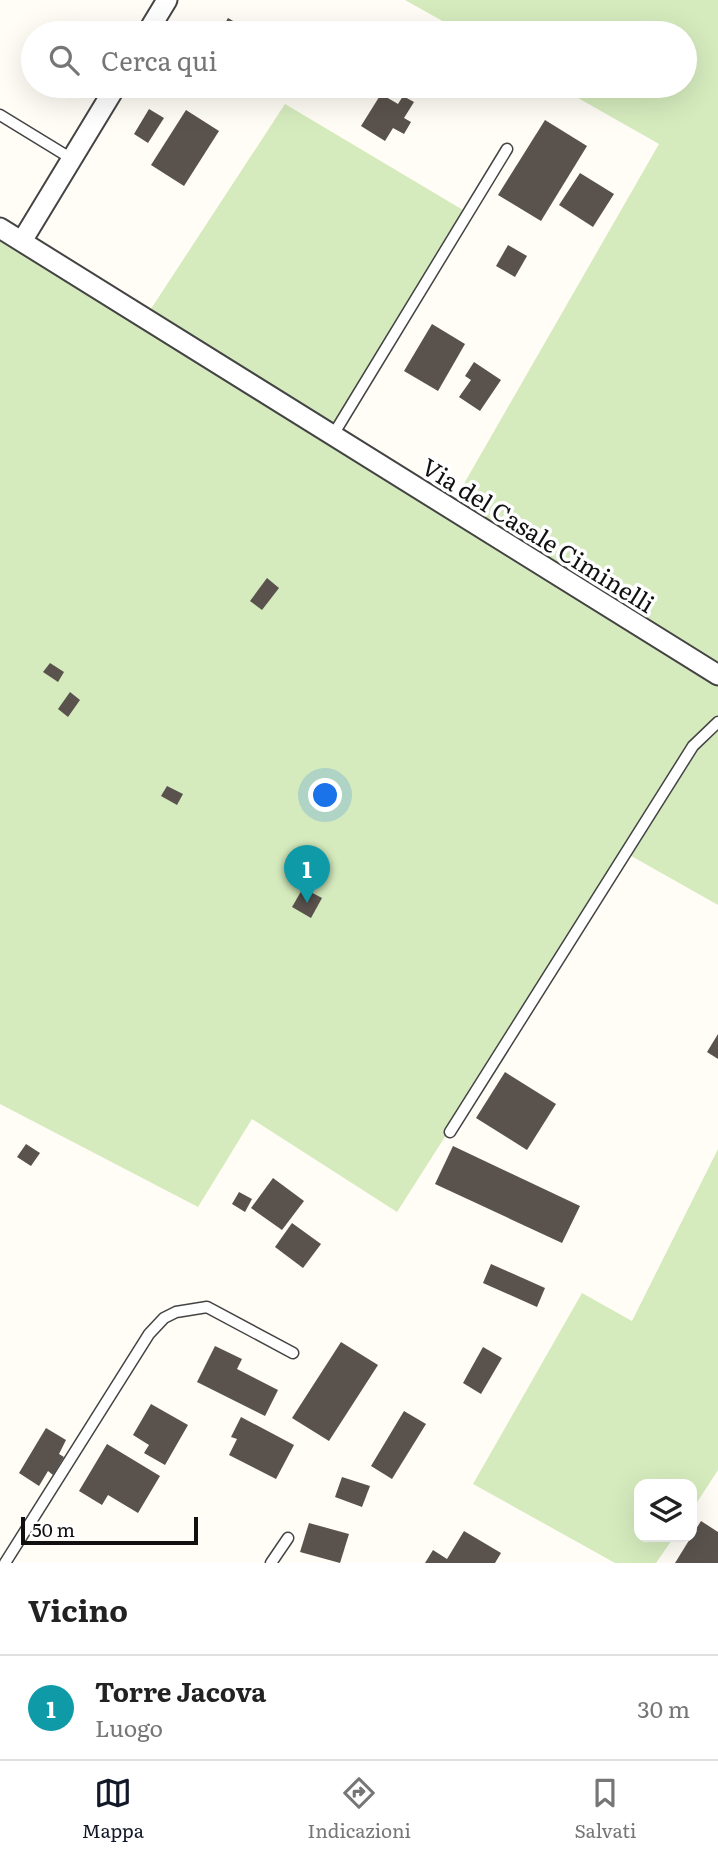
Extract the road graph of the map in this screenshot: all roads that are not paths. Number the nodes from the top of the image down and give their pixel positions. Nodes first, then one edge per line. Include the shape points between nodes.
1 (167, 0) edge
2 (154, 21) edge
3 (109, 98) edge
4 (0, 115) edge
5 (507, 149) dead end
6 (72, 159) junction
7 (0, 228) edge
8 (22, 241) junction
9 (333, 435) junction
10 (718, 675) edge
11 (718, 722) edge
12 (450, 1132) dead end
13 (293, 1353) dead end
14 (288, 1538) dead end
15 (5, 1563) edge
16 (271, 1563) edge

1 - 2 street
3 - 6 street
4 - 6 lane
5 - 9 lane
6 - 8 street
7 - 8 street, Via del Casale Ciminelli
8 - 9 street, Via del Casale Ciminelli
9 - 10 street, Via del Casale Ciminelli
11 - 12 lane via 693,746
13 - 15 lane via 207,1307 164,1318 131,1360
14 - 16 lane

